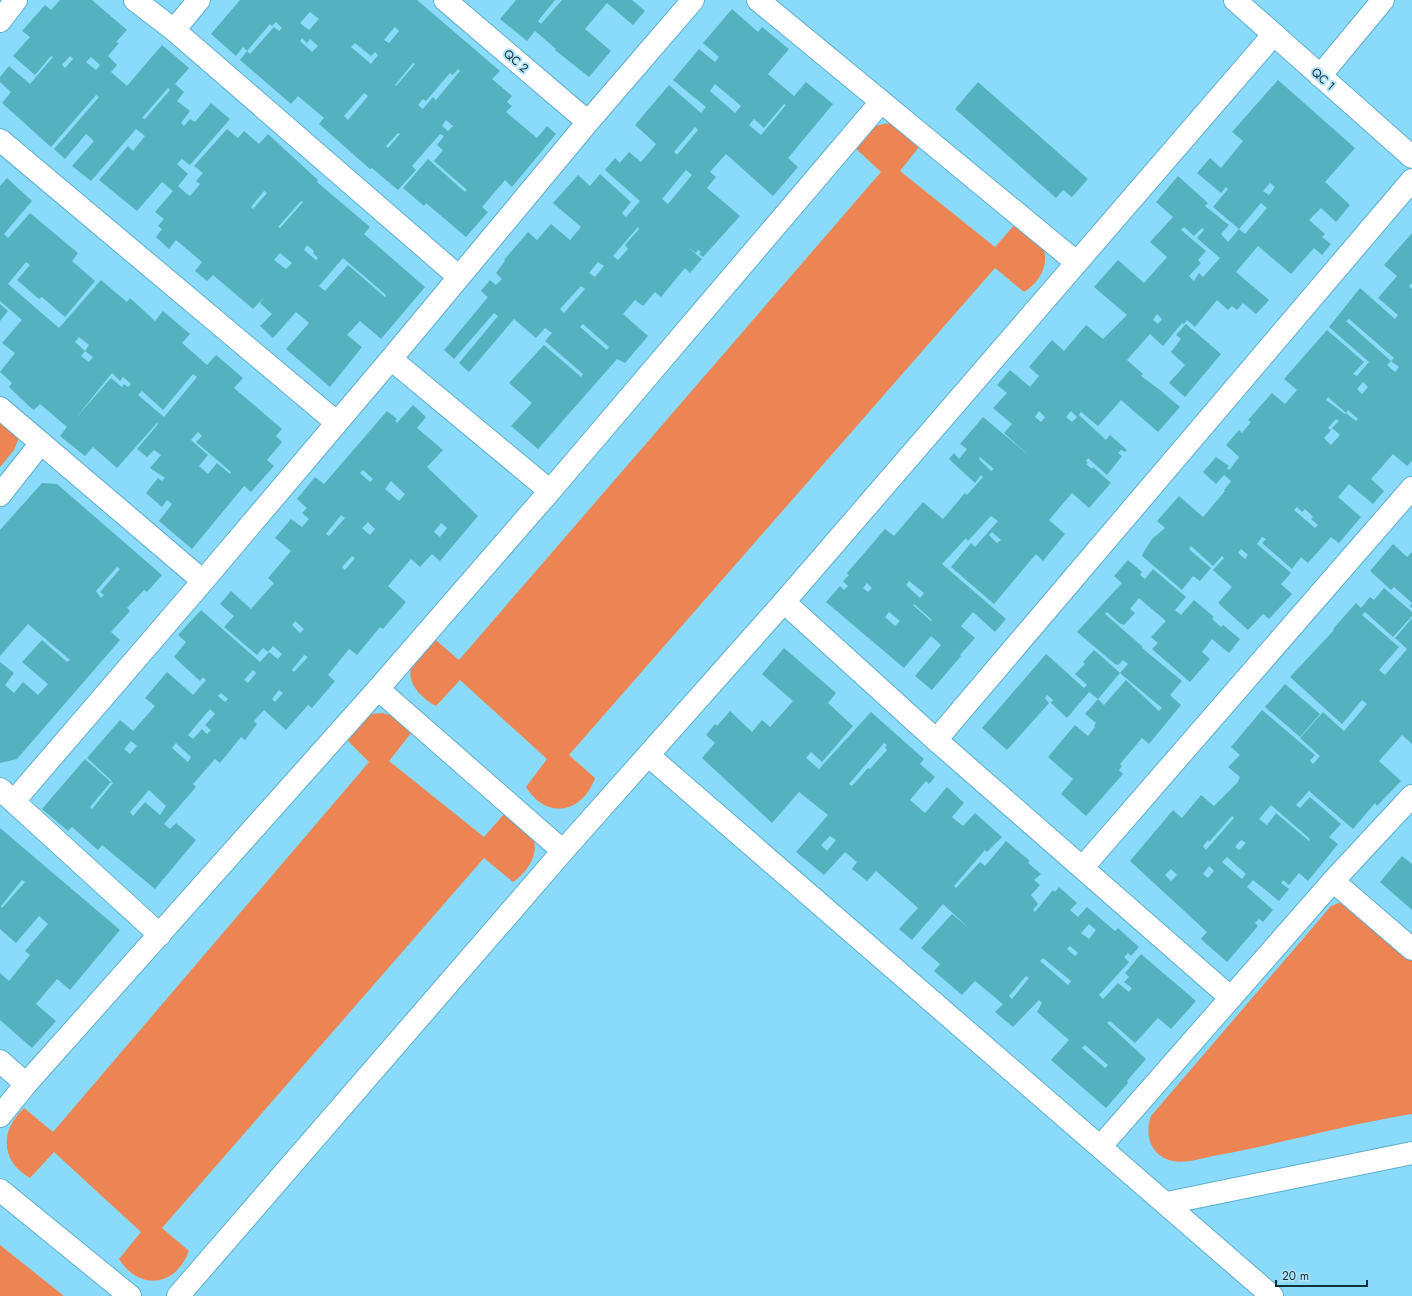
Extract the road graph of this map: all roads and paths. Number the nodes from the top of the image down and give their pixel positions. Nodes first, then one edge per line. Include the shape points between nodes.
1 (16, 0) edge
2 (135, 0) edge
3 (200, 0) edge
4 (445, 0) edge
5 (693, 0) edge
6 (758, 0) edge
7 (1235, 0) edge
8 (1383, 0) edge
9 (0, 21) edge
10 (174, 30) junction
11 (1274, 34) junction
12 (1320, 76) junction
13 (881, 102) junction
14 (588, 122) junction
15 (0, 140) edge
16 (1412, 157) edge
17 (1412, 180) edge
18 (1076, 262) junction
19 (460, 277) junction
20 (391, 359) junction
21 (0, 408) edge
22 (336, 422) junction
23 (41, 443) junction
24 (1412, 488) edge
25 (550, 491) junction
26 (0, 495) edge
27 (203, 581) junction
28 (784, 602) junction
29 (378, 689) junction
30 (936, 740) junction
31 (649, 756) junction
32 (7, 795) edge
33 (1412, 796) edge
34 (563, 851) junction
35 (1083, 867) junction
36 (1333, 881) junction
37 (160, 935) junction
38 (1412, 949) edge
39 (1231, 998) junction
40 (0, 1061) edge
41 (26, 1084) junction
42 (0, 1116) edge
43 (1101, 1146) junction
44 (1412, 1153) edge
45 (0, 1190) edge
46 (1167, 1203) junction
47 (130, 1296) edge
48 (178, 1296) edge
49 (1272, 1296) edge

1 - 9 street
2 - 10 street
3 - 10 street
4 - 14 street, QC 2
5 - 14 street
6 - 13 street
7 - 11 street, QC 1
8 - 12 street
10 - 19 street
11 - 12 street, QC 1
11 - 18 street
12 - 16 street, QC 1
13 - 18 street
13 - 25 street
14 - 19 street
15 - 22 street
17 - 30 street
18 - 28 street
19 - 20 street
20 - 22 street
20 - 25 street
21 - 23 street
22 - 27 street
23 - 26 street
23 - 27 street
24 - 35 street
25 - 29 street
27 - 32 street
28 - 30 street
28 - 31 street
29 - 34 street
29 - 37 street
30 - 35 street
31 - 34 street
31 - 43 street
32 - 37 street
33 - 36 street
34 - 48 street
35 - 39 street
36 - 38 street
36 - 39 street
37 - 41 street
39 - 43 street
40 - 41 street
41 - 42 street
43 - 46 street
44 - 46 street
45 - 47 street
46 - 49 street

